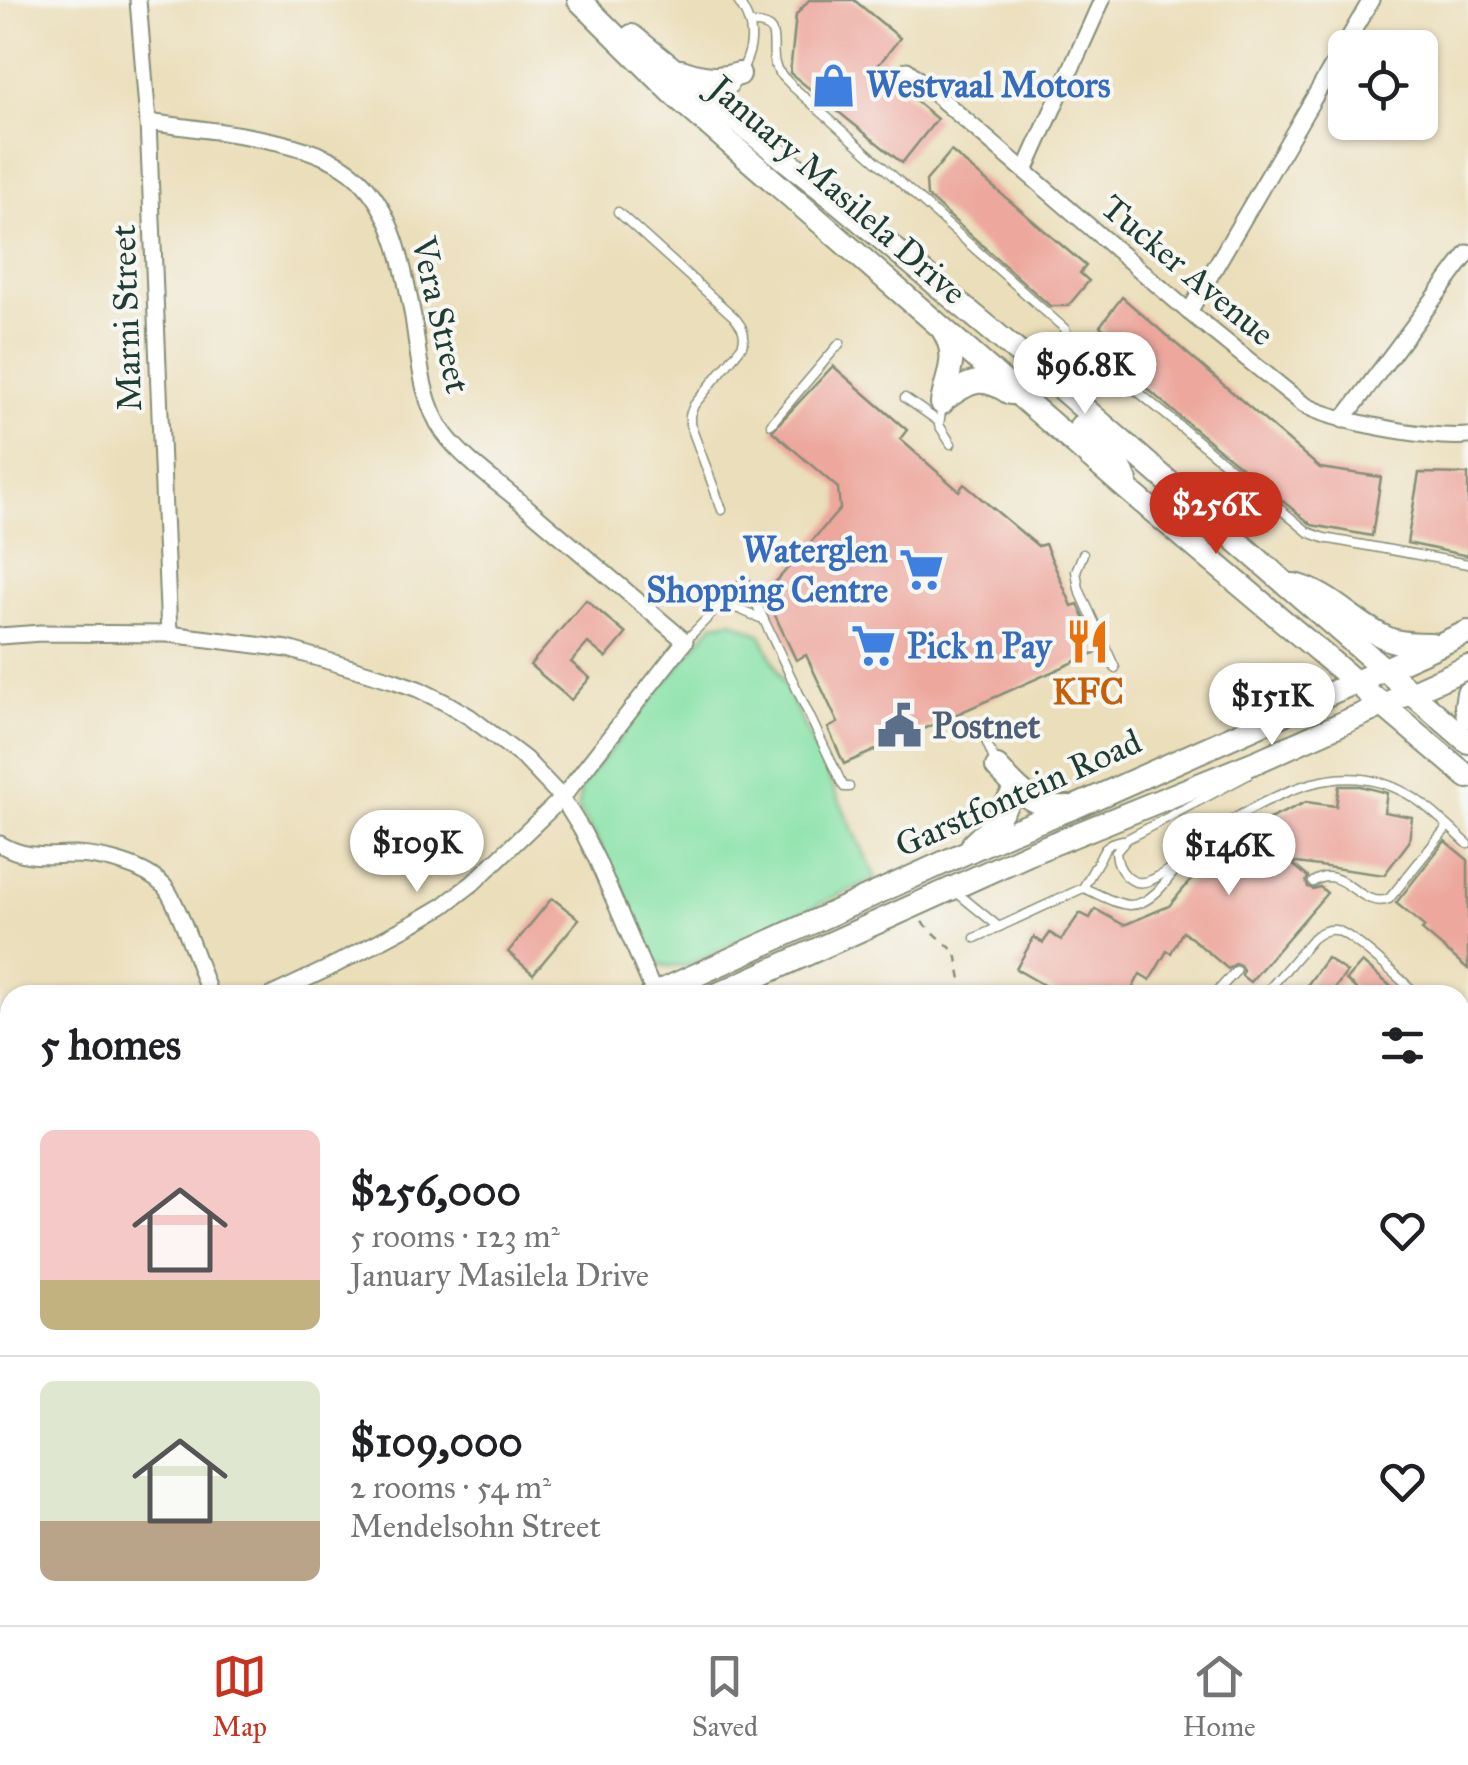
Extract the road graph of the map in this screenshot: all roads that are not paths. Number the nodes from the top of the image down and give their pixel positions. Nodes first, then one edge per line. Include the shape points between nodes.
1 (138, 0) edge
2 (582, 0) edge
3 (738, 0) edge
4 (1102, 0) edge
5 (1371, 0) edge
6 (752, 24) junction
7 (673, 68) junction
8 (907, 70) dead end
9 (739, 74) junction
10 (678, 98) junction
11 (722, 108) junction
12 (148, 122) junction
13 (738, 149) junction
14 (1026, 171) junction
15 (618, 212) dead end
16 (1468, 253) edge
17 (947, 295) junction
18 (1189, 312) junction
19 (938, 322) junction
20 (840, 343) dead end
21 (1074, 349) junction
22 (978, 358) junction
23 (1044, 374) junction
24 (906, 398) dead end
25 (942, 407) junction
26 (1046, 418) junction
27 (1343, 420) junction
28 (771, 424) dead end
29 (1468, 436) edge
30 (950, 444) dead end
31 (1128, 490) junction
32 (722, 510) dead end
33 (1083, 554) dead end
34 (1468, 564) edge
35 (1286, 584) junction
36 (719, 606) junction
37 (764, 620) junction
38 (1468, 632) edge
39 (169, 634) junction
40 (0, 636) edge
41 (685, 642) junction
42 (1436, 645) junction
43 (1468, 667) edge
44 (1115, 668) dead end
45 (1383, 670) junction
46 (1356, 683) junction
47 (1468, 693) edge
48 (1411, 694) junction
49 (1383, 706) junction
50 (1468, 716) edge
51 (980, 727) dead end
52 (1468, 742) edge
53 (1258, 761) junction
54 (998, 767) junction
55 (1468, 777) edge
56 (850, 786) dead end
57 (562, 798) junction
58 (1010, 798) junction
59 (1077, 806) junction
60 (1448, 826) junction
61 (1023, 827) junction
62 (1127, 839) junction
63 (0, 844) edge
64 (1468, 844) edge
65 (1033, 852) junction
66 (960, 856) junction
67 (1178, 864) junction
68 (1313, 882) dead end
69 (952, 888) junction
70 (1083, 888) junction
71 (999, 927) junction
72 (975, 938) dead end
73 (1236, 970) dead end
74 (206, 985) edge
75 (293, 985) edge
76 (650, 985) edge
77 (676, 985) edge
78 (738, 985) edge
79 (1223, 985) edge
80 (1273, 985) edge
81 (1406, 985) edge

1 - 12 street, Marni Street
2 - 7 main road, January Masilela Drive
2 - 10 main road, January Masilela Drive
3 - 6 lane
4 - 14 street
5 - 18 street
6 - 9 lane
6 - 21 lane via 770,29 774,61 792,86 1066,329
7 - 9 main road via 707,79
7 - 11 main road, January Masilela Drive
8 - 14 street, Tucker Avenue
9 - 11 lane
10 - 11 main road
10 - 13 main road, January Masilela Drive
11 - 13 main road
11 - 17 main road, January Masilela Drive
12 - 39 street, Marni Street
12 - 41 street, Vera Street via 298,148 360,179 399,253 426,392 444,433
13 - 19 main road, January Masilela Drive
14 - 18 street, Tucker Avenue
15 - 32 lane via 744,330 740,350 690,415
16 - 27 street
17 - 22 main road via 972,330
17 - 23 main road, January Masilela Drive
18 - 27 street, Tucker Avenue via 1303,404
19 - 22 main road, January Masilela Drive
19 - 25 main road via 953,355
20 - 28 lane
21 - 23 lane
21 - 34 lane via 1100,359 1308,532
22 - 25 lane
22 - 26 main road, January Masilela Drive
23 - 31 main road via 1042,390 1114,457
23 - 35 main road, January Masilela Drive
24 - 25 lane
25 - 26 main road via 964,385 987,382
25 - 30 lane via 940,429
26 - 31 main road, January Masilela Drive
27 - 29 street, Tucker Avenue
31 - 46 main road, January Masilela Drive
33 - 44 lane via 1076,571 1079,589
35 - 42 main road via 1318,592 1393,640
35 - 45 main road, January Masilela Drive
36 - 37 lane
36 - 37 lane via 745,580
36 - 41 lane
37 - 56 lane via 844,787
38 - 42 main road, Garstfontein Road
39 - 40 street
39 - 57 street via 297,650 418,689 501,740
41 - 57 street
42 - 45 main road, Garstfontein Road
43 - 48 main road, Garstfontein Road
45 - 46 main road, Garstfontein Road
45 - 48 main road, January Masilela Drive
46 - 49 main road, January Masilela Drive
46 - 59 main road, Garstfontein Road
47 - 50 main road
48 - 49 main road, Garstfontein Road
48 - 52 main road, January Masilela Drive
49 - 53 main road, Garstfontein Road
49 - 55 main road, January Masilela Drive
51 - 54 lane
53 - 62 lane via 1243,779
53 - 65 main road, Garstfontein Road
54 - 58 lane
54 - 59 main road via 1042,805
57 - 75 street via 444,906
57 - 76 street via 584,832
58 - 61 lane
58 - 66 main road
59 - 61 main road, Garstfontein Road
60 - 64 lane
60 - 67 lane via 1389,785 1332,778 1296,787 1234,818 1193,844
60 - 68 lane via 1382,902 1332,877
61 - 65 lane
61 - 66 main road, Garstfontein Road
62 - 67 lane via 1116,858 1130,880 1151,881
62 - 70 lane via 1104,848
63 - 74 street via 27,856 104,858 156,880 170,895
65 - 69 main road, Garstfontein Road
66 - 77 main road, Garstfontein Road
67 - 70 lane via 1140,904
69 - 71 lane
69 - 78 main road, Garstfontein Road
70 - 71 lane
71 - 72 lane
73 - 79 lane
80 - 81 lane via 1313,938 1331,929

